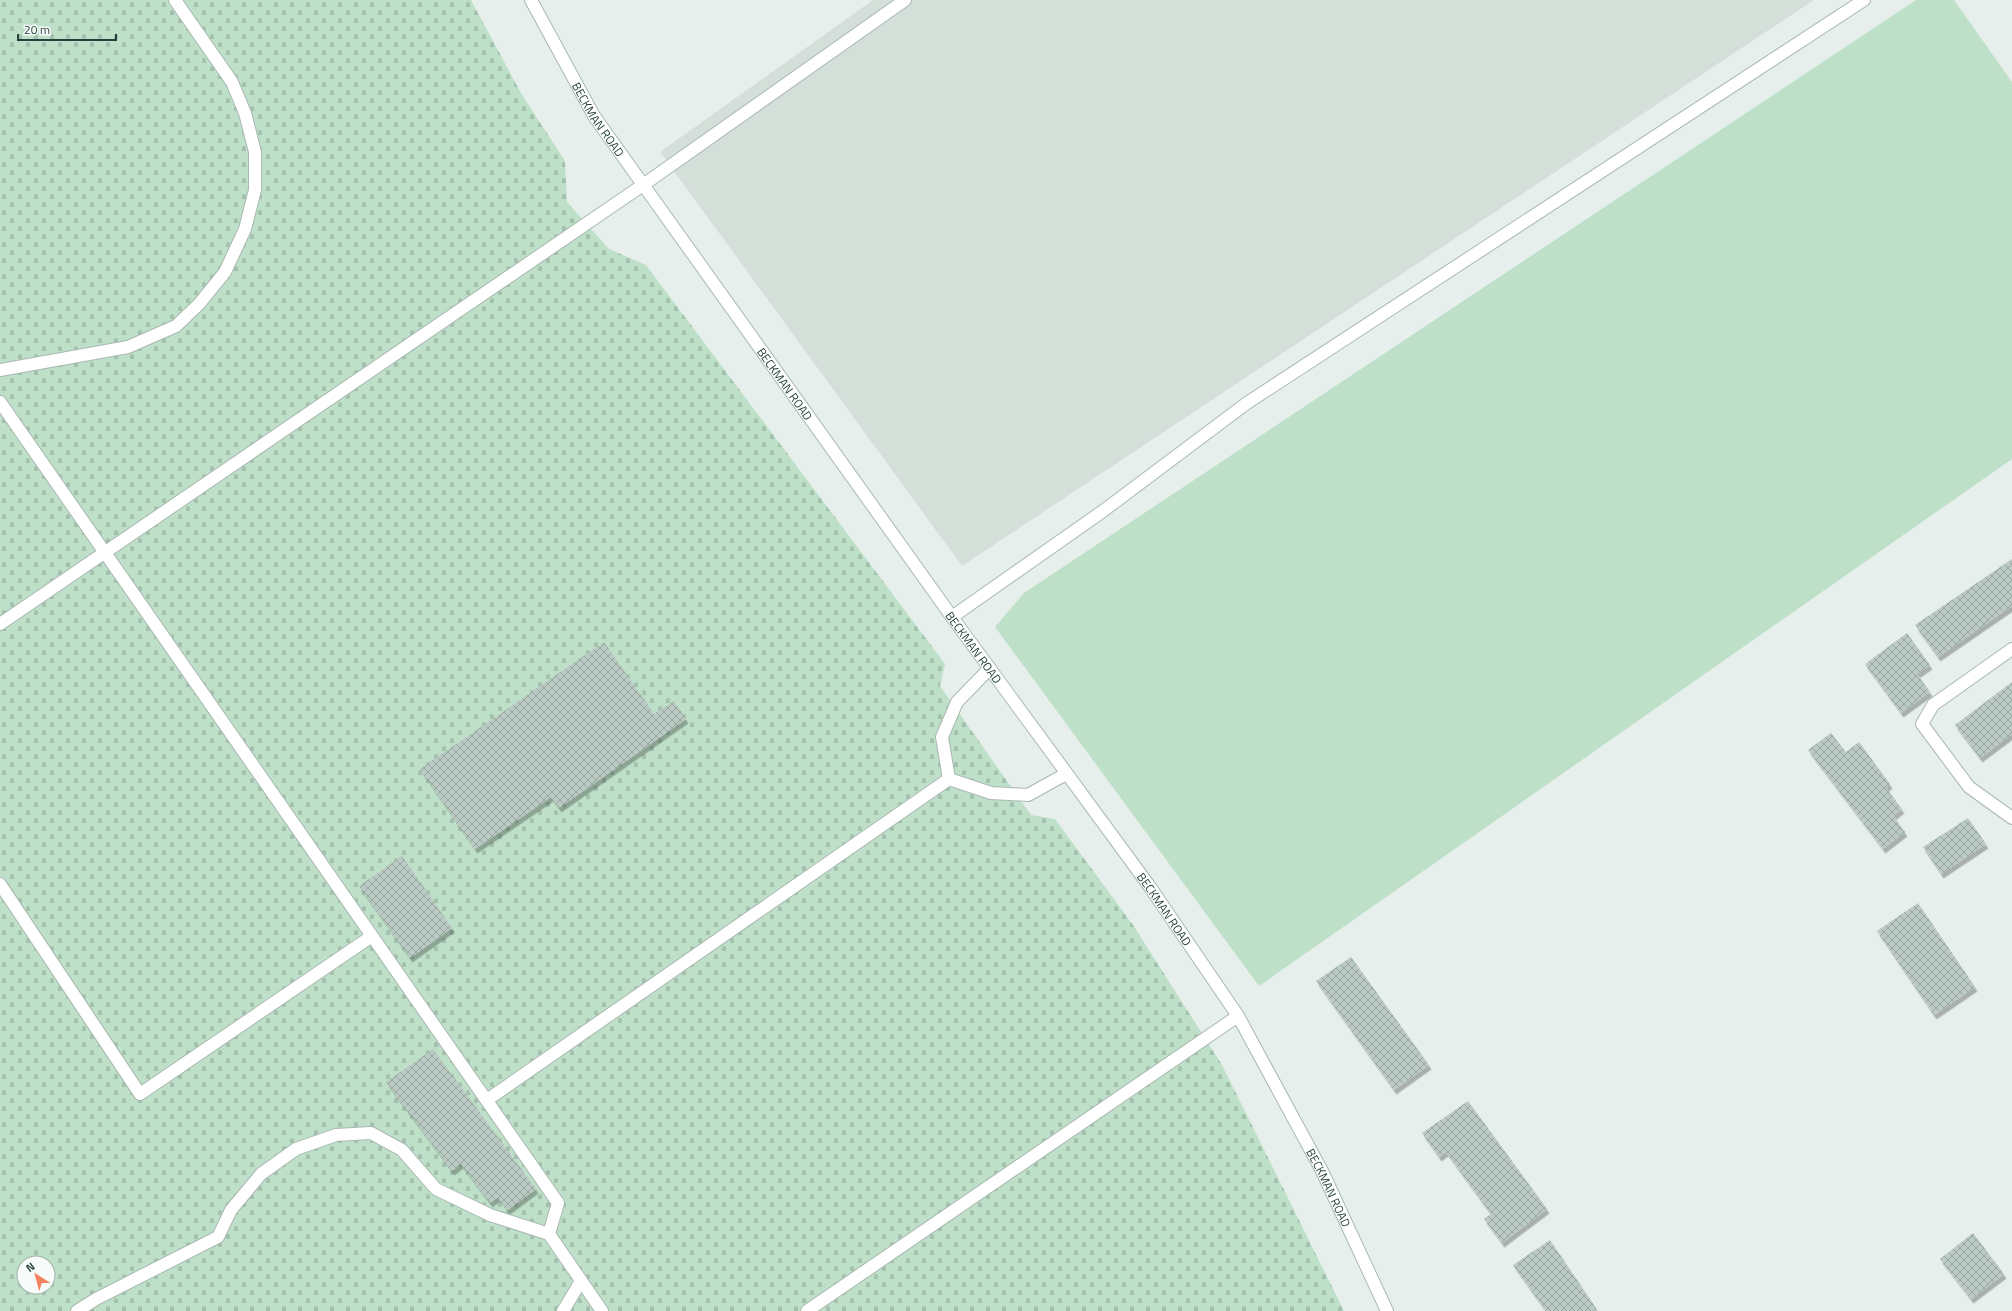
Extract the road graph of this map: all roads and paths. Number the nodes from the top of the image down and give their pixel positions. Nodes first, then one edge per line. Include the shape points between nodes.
1 (175, 0) edge
2 (531, 0) edge
3 (905, 0) edge
4 (1864, 0) edge
5 (643, 185) junction
6 (0, 370) edge
7 (0, 402) edge
8 (105, 553) junction
9 (952, 617) junction
10 (0, 624) edge
11 (2012, 649) edge
12 (990, 668) junction
13 (1066, 774) junction
14 (949, 778) junction
15 (2012, 818) edge
16 (0, 884) edge
17 (372, 936) junction
18 (1238, 1016) junction
19 (487, 1100) junction
20 (549, 1234) junction
21 (581, 1281) junction
22 (77, 1311) edge
23 (563, 1311) edge
24 (602, 1311) edge
25 (806, 1311) edge
26 (1387, 1311) edge

1 - 6 street via 232,82 245,113 255,152 255,190 246,228 225,272 199,304 176,326 128,347
2 - 5 street, BECKMAN ROAD via 594,116
3 - 5 street
4 - 9 street via 1247,403 1103,511
5 - 8 street
5 - 9 street, BECKMAN ROAD
7 - 8 street
8 - 10 street
8 - 17 street
9 - 12 street, BECKMAN ROAD
11 - 15 street via 1933,705 1922,724 1969,787
12 - 13 street, BECKMAN ROAD
12 - 14 street via 957,702 942,738
13 - 14 street via 1028,795 991,793
13 - 18 street, BECKMAN ROAD via 1150,887
14 - 19 street
16 - 17 street via 140,1094
17 - 19 street
18 - 25 street
18 - 26 street, BECKMAN ROAD via 1322,1171
19 - 20 street via 558,1202
20 - 21 street
20 - 22 street via 490,1215 436,1189 402,1150 371,1134 336,1135 296,1149 261,1174 231,1210 218,1237
21 - 23 street
21 - 24 street

